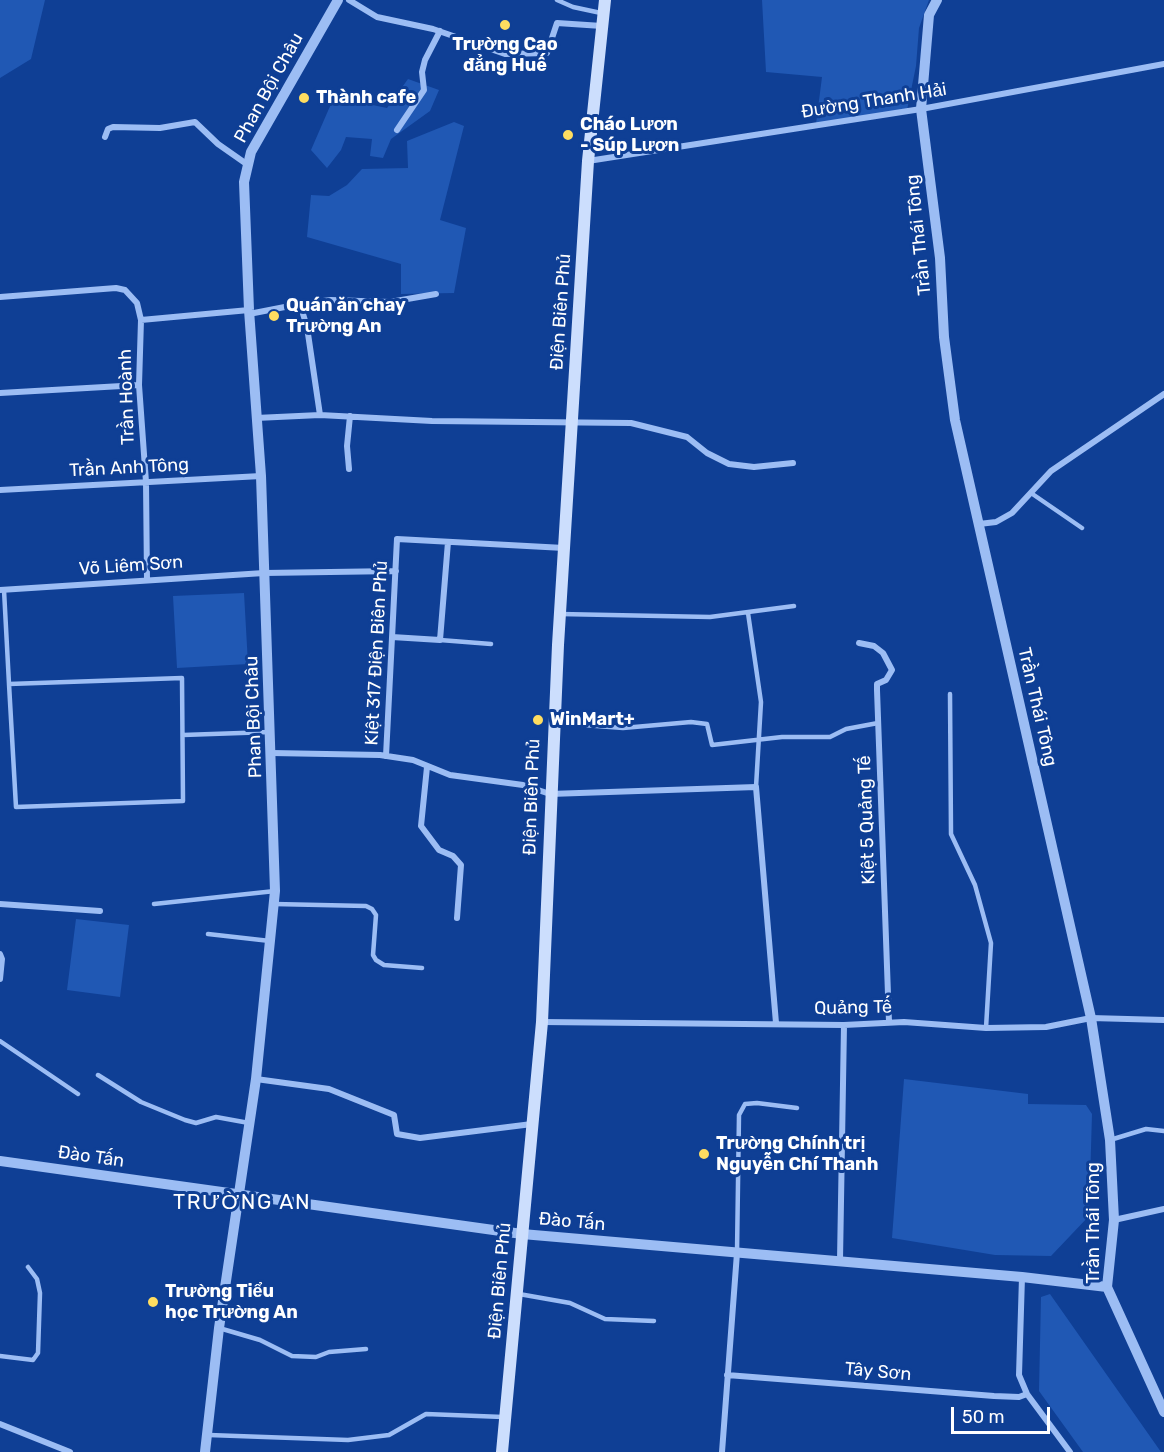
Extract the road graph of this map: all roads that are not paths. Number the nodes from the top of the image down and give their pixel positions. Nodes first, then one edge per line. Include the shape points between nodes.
1 (338, 0) edge
2 (349, 0) edge
3 (557, 0) edge
4 (606, 0) edge
5 (937, 0) edge
6 (603, 20) junction
7 (440, 31) junction
8 (1164, 64) edge
9 (921, 109) junction
10 (398, 130) dead end
11 (105, 137) dead end
12 (588, 161) junction
13 (248, 165) junction
14 (436, 294) dead end
15 (0, 297) edge
16 (300, 304) junction
17 (249, 312) junction
18 (141, 320) junction
19 (139, 385) junction
20 (0, 393) edge
21 (1164, 394) edge
22 (320, 415) junction
23 (350, 416) junction
24 (256, 418) junction
25 (572, 422) junction
26 (793, 463) dead end
27 (349, 469) dead end
28 (261, 476) junction
29 (146, 482) junction
30 (0, 490) edge
31 (1031, 494) junction
32 (979, 524) junction
33 (1082, 528) dead end
34 (448, 542) junction
35 (564, 548) junction
36 (396, 571) junction
37 (264, 573) junction
38 (147, 580) junction
39 (2, 590) edge
40 (794, 606) dead end
41 (748, 613) junction
42 (560, 614) junction
43 (392, 637) junction
44 (440, 640) junction
45 (859, 643) dead end
46 (490, 644) dead end
47 (9, 684) junction
48 (950, 694) dead end
49 (553, 723) junction
50 (878, 723) junction
51 (271, 732) junction
52 (183, 735) junction
53 (758, 740) junction
54 (272, 753) junction
55 (386, 756) junction
56 (427, 767) junction
57 (756, 787) junction
58 (550, 794) junction
59 (275, 891) junction
60 (0, 904) edge
61 (154, 904) dead end
62 (274, 904) junction
63 (100, 911) dead end
64 (457, 918) dead end
65 (208, 934) dead end
66 (270, 942) junction
67 (0, 954) edge
68 (422, 968) dead end
69 (0, 979) edge
70 (1091, 1018) junction
71 (1164, 1020) edge
72 (542, 1022) junction
73 (889, 1022) junction
74 (776, 1023) junction
75 (844, 1025) junction
76 (986, 1028) junction
77 (0, 1041) edge
78 (98, 1075) dead end
79 (256, 1079) junction
80 (78, 1094) dead end
81 (797, 1108) dead end
82 (249, 1123) junction
83 (532, 1124) junction
84 (1164, 1131) edge
85 (1110, 1140) junction
86 (0, 1161) edge
87 (239, 1194) junction
88 (1164, 1209) edge
89 (1114, 1220) junction
90 (522, 1234) junction
91 (737, 1253) junction
92 (840, 1260) junction
93 (28, 1267) dead end
94 (1022, 1277) junction
95 (1107, 1287) junction
96 (516, 1294) junction
97 (654, 1321) dead end
98 (219, 1328) junction
99 (366, 1349) dead end
100 (0, 1356) edge
101 (727, 1376) junction
102 (1027, 1394) junction
103 (1164, 1412) edge
104 (506, 1417) junction
105 (0, 1424) edge
106 (207, 1435) junction
107 (70, 1452) edge
108 (205, 1452) edge
109 (502, 1452) edge
110 (722, 1452) edge
111 (1070, 1452) edge

1 - 13 street, Phan Bội Châu via 278,101
2 - 7 street via 377,17
3 - 6 lane
4 - 6 main road, Điện Biên Phủ
5 - 9 street, Trần Thái Tông via 929,15
6 - 7 street via 557,23 549,50 544,54 505,54
6 - 12 main road, Điện Biên Phủ
7 - 10 street via 425,60 424,90
8 - 9 street, Đường Thanh Hải
9 - 12 street, Đường Thanh Hải
9 - 32 street, Trần Thái Tông via 955,420
11 - 13 street via 113,127 160,128 195,122
12 - 25 main road, Điện Biên Phủ
13 - 17 street, Phan Bội Châu via 244,205
14 - 16 street via 390,302 331,300
15 - 18 street, Trần Hoành via 116,288 125,290 137,303
16 - 17 street
16 - 22 street
17 - 18 street
17 - 24 street, Phan Bội Châu
18 - 19 street, Trần Hoành
19 - 20 street
19 - 29 street, Trần Hoành
21 - 31 street via 1051,471
22 - 23 street
22 - 24 street
23 - 25 street
23 - 27 street
24 - 28 street, Phan Bội Châu
25 - 26 street via 631,423 687,437 729,464 754,467
25 - 35 main road, Điện Biên Phủ
28 - 29 street, Trần Anh Tông
28 - 37 street, Phan Bội Châu
29 - 30 street, Trần Anh Tông
29 - 38 street, Trần Hoành
31 - 32 street via 1002,519
31 - 33 lane
32 - 70 street, Trần Thái Tông
34 - 35 street, Kiệt 317 Điện Biên Phủ
34 - 36 street, Kiệt 317 Điện Biên Phủ via 397,539
34 - 44 street
35 - 42 main road, Điện Biên Phủ
36 - 37 street, Võ Liêm Sơn
36 - 43 street, Kiệt 317 Điện Biên Phủ
37 - 38 street, Võ Liêm Sơn
37 - 51 street, Phan Bội Châu
38 - 39 street, Võ Liêm Sơn
39 - 47 lane
40 - 41 lane
41 - 42 lane via 664,618
41 - 53 lane via 760,679
42 - 49 main road, Điện Biên Phủ
43 - 44 street
43 - 55 street, Kiệt 317 Điện Biên Phủ
44 - 46 lane
45 - 50 street, Kiệt 5 Quảng Tế via 883,653 892,670 886,680 877,684
47 - 52 lane via 182,678
47 - 52 lane via 16,807 183,801
48 - 76 lane via 951,834 975,885 992,943
49 - 53 lane via 623,728 691,722 706,724 712,746
49 - 58 main road, Điện Biên Phủ
50 - 53 lane via 846,729 830,737
50 - 73 street, Kiệt 5 Quảng Tế
51 - 52 lane
51 - 54 street, Phan Bội Châu
53 - 57 lane
54 - 55 street
54 - 59 street, Phan Bội Châu
55 - 56 street via 413,760
56 - 58 street via 450,775 523,785
56 - 64 street via 421,826 439,850 453,856 461,866
57 - 58 street
57 - 74 street
58 - 72 main road, Điện Biên Phủ
59 - 61 lane
59 - 62 street, Phan Bội Châu
60 - 63 street
62 - 66 street, Phan Bội Châu
62 - 68 lane via 366,906 376,915 376,960 384,965
65 - 66 lane
66 - 79 street, Phan Bội Châu
67 - 69 street
70 - 71 street, Quảng Tế
70 - 76 street, Quảng Tế via 1046,1027
70 - 85 street, Trần Thái Tông
72 - 74 street, Quảng Tế
72 - 83 main road, Điện Biên Phủ
73 - 75 street, Quảng Tế
73 - 76 street, Quảng Tế
74 - 75 street, Quảng Tế
75 - 92 street
77 - 80 lane
78 - 82 lane via 141,1102 185,1120 196,1123 216,1117
79 - 82 street, Phan Bội Châu
79 - 83 street via 329,1089 394,1115 397,1134 420,1138
81 - 91 lane via 746,1104 739,1114
82 - 87 street, Phan Bội Châu
83 - 90 main road, Điện Biên Phủ
84 - 85 lane via 1146,1130
85 - 89 street, Trần Thái Tông
86 - 87 street, Đào Tấn
87 - 90 street, Đào Tấn
87 - 98 street, Phan Bội Châu
88 - 89 street
89 - 95 street, Trần Thái Tông
90 - 91 street, Đào Tấn
90 - 96 main road, Điện Biên Phủ
91 - 92 street, Đào Tấn
91 - 101 street
92 - 94 street, Đào Tấn
93 - 100 lane via 37,1279 40,1293 38,1353 33,1360
94 - 95 street, Đào Tấn
94 - 102 street via 1019,1375
95 - 103 street, Trần Thái Tông
96 - 97 lane via 570,1303 604,1319
96 - 104 main road, Điện Biên Phủ
98 - 99 lane via 260,1340 292,1356 316,1357
98 - 106 street, Phan Bội Châu
101 - 102 street, Tây Sơn via 994,1396
101 - 110 street
102 - 111 street
104 - 106 lane via 426,1414 389,1435 348,1440
104 - 109 main road, Điện Biên Phủ
105 - 107 street
106 - 108 street, Phan Bội Châu

